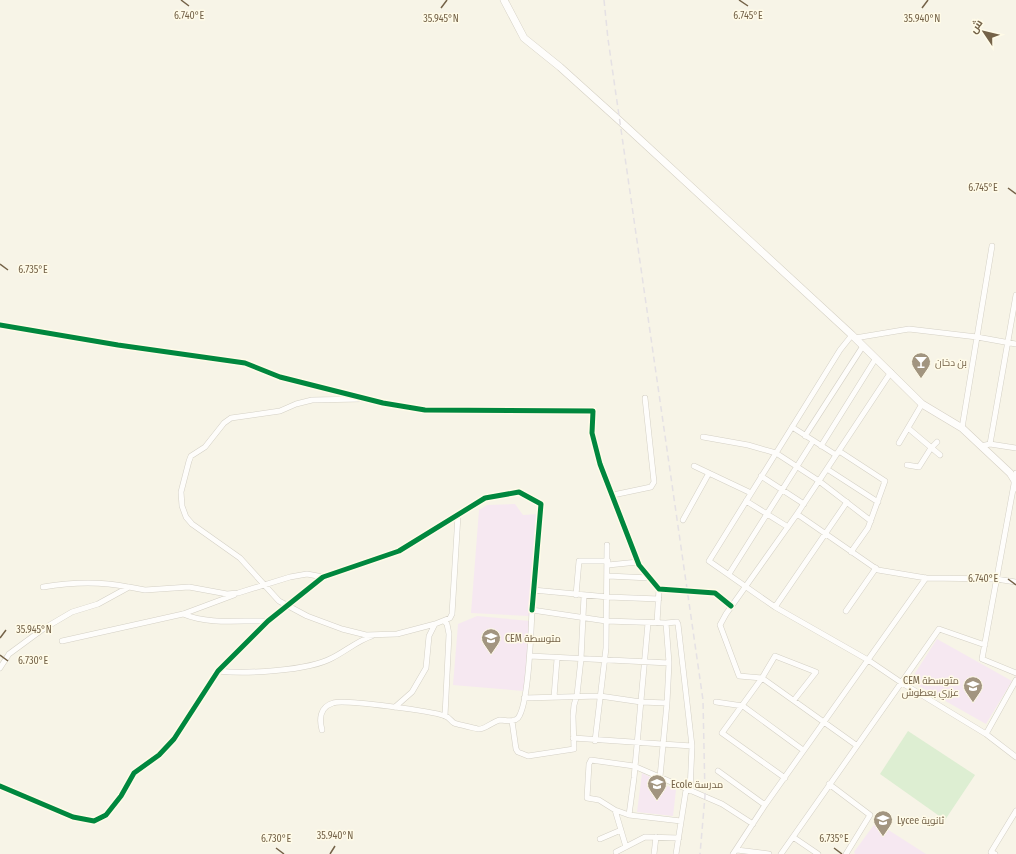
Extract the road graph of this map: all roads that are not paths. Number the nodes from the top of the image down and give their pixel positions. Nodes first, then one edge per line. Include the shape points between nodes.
1 (504, 0) edge
2 (992, 246) dead end
3 (1016, 295) edge
4 (1015, 310) edge
5 (0, 325) edge
6 (854, 336) junction
7 (977, 337) junction
8 (1008, 343) junction
9 (1016, 344) edge
10 (863, 346) junction
11 (876, 358) junction
12 (891, 372) junction
13 (364, 398) junction
14 (645, 398) dead end
15 (922, 404) junction
16 (792, 427) junction
17 (908, 428) junction
18 (962, 428) junction
19 (805, 436) junction
20 (703, 437) dead end
21 (813, 441) junction
22 (937, 442) dead end
23 (899, 443) dead end
24 (990, 444) junction
25 (821, 446) junction
26 (981, 446) junction
27 (931, 448) junction
28 (1016, 448) edge
29 (776, 453) junction
30 (838, 453) junction
31 (940, 455) dead end
32 (907, 465) dead end
33 (694, 466) dead end
34 (797, 466) junction
35 (827, 469) junction
36 (709, 473) junction
37 (761, 476) junction
38 (819, 481) junction
39 (1016, 481) edge
40 (782, 490) junction
41 (751, 492) junction
42 (613, 495) junction
43 (746, 501) junction
44 (846, 502) junction
45 (878, 502) junction
46 (804, 504) junction
47 (767, 514) junction
48 (797, 514) junction
49 (458, 515) junction
50 (683, 520) dead end
51 (871, 521) junction
52 (788, 527) junction
53 (824, 533) junction
54 (607, 545) dead end
55 (851, 552) junction
56 (638, 562) junction
57 (608, 563) junction
58 (876, 568) junction
59 (729, 574) junction
60 (608, 576) junction
61 (323, 577) junction
62 (650, 578) junction
63 (926, 578) junction
64 (996, 579) junction
65 (1016, 582) edge
66 (267, 586) junction
67 (746, 586) junction
68 (43, 587) dead end
69 (129, 587) junction
70 (659, 589) junction
71 (534, 590) junction
72 (238, 593) junction
73 (576, 595) junction
74 (584, 596) junction
75 (608, 597) junction
76 (659, 599) junction
77 (286, 606) junction
78 (731, 606) junction
79 (775, 607) junction
80 (532, 610) junction
81 (846, 610) dead end
82 (183, 614) junction
83 (584, 617) junction
84 (444, 621) junction
85 (606, 621) junction
86 (268, 622) junction
87 (648, 623) junction
88 (657, 623) junction
89 (666, 623) junction
90 (435, 624) junction
91 (375, 635) junction
92 (62, 641) dead end
93 (985, 645) junction
94 (530, 656) junction
95 (557, 659) junction
96 (581, 659) junction
97 (604, 660) junction
98 (868, 660) junction
99 (644, 662) junction
100 (669, 663) junction
101 (0, 668) edge
102 (218, 671) junction
103 (1016, 673) edge
104 (762, 678) junction
105 (1016, 680) edge
106 (902, 683) junction
107 (577, 696) junction
108 (600, 696) junction
109 (554, 697) junction
110 (524, 698) junction
111 (794, 700) junction
112 (641, 702) junction
113 (716, 702) dead end
114 (667, 703) junction
115 (743, 706) junction
116 (395, 708) junction
117 (445, 716) junction
118 (512, 721) junction
119 (824, 723) junction
120 (322, 730) dead end
121 (986, 734) junction
122 (573, 738) junction
123 (595, 740) junction
124 (637, 742) junction
125 (663, 744) junction
126 (856, 745) junction
127 (692, 746) junction
128 (803, 750) junction
129 (1016, 757) edge
130 (634, 766) junction
131 (718, 771) dead end
132 (660, 777) junction
133 (785, 778) junction
134 (829, 784) junction
135 (0, 786) edge
136 (688, 791) junction
137 (765, 805) junction
138 (615, 810) junction
139 (1016, 811) edge
140 (629, 815) junction
141 (681, 821) junction
142 (753, 824) junction
143 (621, 830) junction
144 (656, 837) junction
145 (793, 837) junction
146 (678, 838) junction
147 (600, 839) dead end
148 (626, 847) junction
149 (616, 852) dead end
150 (735, 852) edge
151 (654, 854) edge
152 (676, 854) edge
153 (769, 854) edge
154 (781, 854) edge
155 (818, 854) edge
156 (846, 854) edge
157 (995, 854) edge

1 - 6 street via 524,38 610,112
2 - 7 street
3 - 4 street
4 - 8 street
5 - 13 street via 245,363 280,377
6 - 7 street via 908,329
6 - 10 street
6 - 16 street via 840,350
7 - 8 street
7 - 18 street
8 - 9 street
8 - 24 street
10 - 11 street
10 - 19 street
11 - 12 street
11 - 25 street
12 - 15 street
12 - 30 street
13 - 42 street via 425,410 593,411 592,433 600,464
13 - 66 street via 312,400 280,411 231,418 205,447 191,456 181,492 186,517 240,558
14 - 42 street via 654,482 651,486
15 - 17 street
15 - 18 street
16 - 19 street
16 - 29 street
17 - 23 street
17 - 27 street
18 - 26 street
19 - 21 street
20 - 29 street
21 - 25 street
21 - 34 street
22 - 27 street
24 - 26 street
24 - 28 street
25 - 30 street
26 - 39 street
27 - 31 street
27 - 32 street via 918,467
29 - 34 street
29 - 37 street
30 - 35 street
30 - 45 street via 885,481
33 - 36 street
34 - 38 street
34 - 40 street
35 - 38 street
35 - 45 street
36 - 41 street
36 - 50 street
37 - 40 street
37 - 41 street
38 - 44 street
38 - 46 street
39 - 64 street
40 - 46 street
40 - 47 street
41 - 43 street
42 - 56 street
43 - 47 street
43 - 59 street via 709,561
44 - 51 street
44 - 53 street
45 - 51 street
46 - 48 street
47 - 52 street
47 - 59 street
48 - 52 street
48 - 53 street
49 - 61 street via 399,551
49 - 71 street via 485,498 519,492 540,504
49 - 84 street via 452,609 450,618
51 - 55 street
52 - 67 street
53 - 55 street
53 - 79 street
54 - 57 street
55 - 58 street
56 - 57 street
56 - 62 street
57 - 60 street
57 - 73 street via 580,560 578,562
58 - 63 street
58 - 81 street
59 - 67 street
60 - 62 street
60 - 75 street
61 - 66 street via 307,574 290,577
61 - 77 street
62 - 70 street
63 - 64 street
63 - 98 street
64 - 65 street
64 - 93 street
66 - 72 street
66 - 77 street
67 - 78 street
67 - 79 street
68 - 69 street via 108,583
69 - 72 street via 144,590 189,587 215,593
69 - 101 street via 98,604 72,612 43,629 9,654
70 - 76 street
70 - 78 street via 715,593
71 - 73 street
71 - 80 street
72 - 82 street
73 - 74 street
74 - 75 street
74 - 83 street
75 - 76 street
75 - 85 street
76 - 88 street
77 - 86 street
77 - 91 street via 342,629
78 - 104 street via 720,625 739,676
79 - 98 street
80 - 83 street
80 - 94 street
82 - 86 street via 213,621
82 - 92 street
83 - 85 street
83 - 96 street
84 - 90 street
84 - 117 street via 450,634
85 - 87 street
85 - 97 street
86 - 102 street
87 - 88 street
87 - 99 street
88 - 89 street
89 - 100 street
89 - 127 street via 678,624
90 - 91 street via 397,634
90 - 116 street via 429,636 426,668 412,692
91 - 102 street via 323,662 292,668
93 - 103 street via 982,659
93 - 106 street via 939,629
94 - 95 street
94 - 110 street
95 - 96 street
95 - 109 street
96 - 97 street
96 - 107 street
97 - 99 street
97 - 108 street
98 - 106 street
98 - 119 street
99 - 100 street
99 - 112 street
100 - 114 street
102 - 135 street via 174,739 159,755 134,773 106,815 94,821 73,817
104 - 111 street
104 - 111 street via 775,656 816,672
104 - 115 street
105 - 121 street
106 - 121 street
106 - 126 street
107 - 108 street
107 - 109 street
107 - 122 street via 574,705
108 - 112 street
108 - 123 street
109 - 110 street
110 - 118 street via 518,717
111 - 119 street
112 - 114 street
112 - 124 street
113 - 115 street
114 - 125 street
115 - 128 street
115 - 133 street via 722,734
116 - 117 street
116 - 120 street via 333,702 321,714
117 - 118 street via 456,724 480,729 500,720
118 - 122 street via 516,749 528,756 572,750 575,747
119 - 126 street
119 - 128 street
121 - 129 street
122 - 123 street
123 - 124 street
124 - 125 street
124 - 130 street
125 - 127 street
125 - 132 street
126 - 134 street
127 - 136 street
128 - 133 street
130 - 132 street
130 - 138 street via 593,759 589,764 586,796 599,800
130 - 140 street
131 - 137 street
132 - 136 street
133 - 137 street
134 - 145 street
134 - 156 street via 870,815
136 - 141 street
136 - 142 street via 722,804
137 - 142 street
138 - 140 street
138 - 143 street
139 - 157 street via 991,852
140 - 141 street
141 - 146 street
142 - 150 street
143 - 147 street
143 - 148 street
144 - 146 street
144 - 148 street via 645,837
144 - 151 street
145 - 154 street
145 - 155 street
146 - 152 street
148 - 149 street
150 - 153 street

